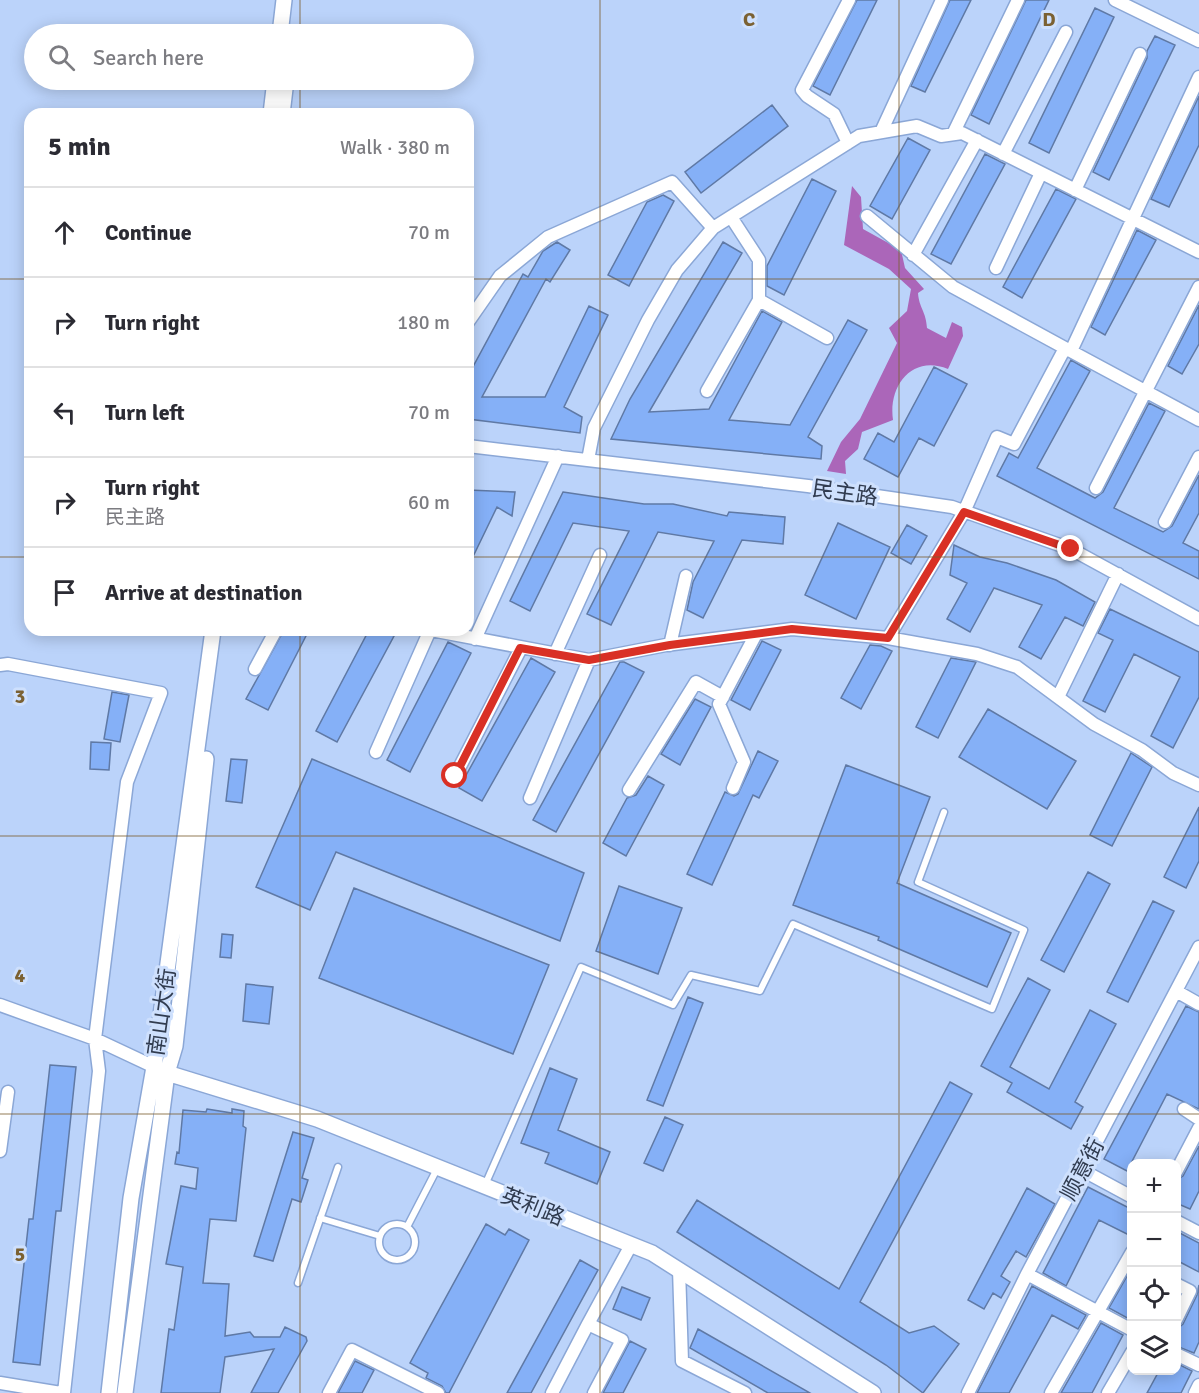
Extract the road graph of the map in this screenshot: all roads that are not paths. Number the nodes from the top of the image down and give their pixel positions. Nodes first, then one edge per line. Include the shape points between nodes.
1 (284, 0) edge
2 (294, 0) edge
3 (849, 0) edge
4 (942, 0) edge
5 (1018, 0) edge
6 (1115, 0) edge
7 (281, 24) edge
8 (291, 24) edge
9 (1066, 33) dead end
10 (1199, 41) edge
11 (1140, 54) dead end
12 (1199, 77) edge
13 (274, 90) edge
14 (285, 90) edge
15 (272, 108) edge
16 (283, 108) edge
17 (881, 132) junction
18 (953, 134) junction
19 (976, 140) junction
20 (848, 143) junction
21 (1003, 153) junction
22 (1041, 173) junction
23 (1075, 190) junction
24 (867, 216) dead end
25 (731, 217) junction
26 (1132, 219) junction
27 (713, 228) junction
28 (1199, 252) edge
29 (913, 255) junction
30 (996, 268) dead end
31 (1199, 287) edge
32 (759, 300) junction
33 (474, 313) edge
34 (827, 338) dead end
35 (1068, 350) junction
36 (707, 391) dead end
37 (1146, 391) junction
38 (1199, 420) edge
39 (474, 447) edge
40 (558, 456) junction
41 (1199, 457) edge
42 (588, 460) junction
43 (1096, 488) dead end
44 (964, 512) junction
45 (1165, 522) dead end
46 (600, 555) dead end
47 (1118, 573) junction
48 (686, 576) dead end
49 (1199, 619) edge
50 (756, 633) junction
51 (212, 636) edge
52 (222, 636) edge
53 (273, 636) edge
54 (428, 636) edge
55 (460, 636) edge
56 (888, 638) junction
57 (475, 639) junction
58 (670, 645) junction
59 (520, 648) junction
60 (555, 654) junction
61 (589, 660) junction
62 (0, 665) edge
63 (255, 669) dead end
64 (723, 697) junction
65 (1058, 697) junction
66 (376, 752) dead end
67 (455, 776) dead end
68 (1199, 785) edge
69 (733, 788) dead end
70 (629, 790) dead end
71 (530, 798) dead end
72 (944, 812) dead end
73 (1199, 947) edge
74 (1176, 991) junction
75 (1199, 1004) edge
76 (0, 1005) edge
77 (95, 1038) junction
78 (160, 1070) junction
79 (8, 1092) dead end
80 (1184, 1109) dead end
81 (1199, 1119) edge
82 (1199, 1128) edge
83 (0, 1151) edge
84 (1181, 1162) edge
85 (338, 1167) dead end
86 (438, 1167) junction
87 (1082, 1170) junction
88 (485, 1186) junction
89 (1127, 1195) edge
90 (320, 1218) junction
91 (1181, 1224) edge
92 (407, 1227) junction
93 (1199, 1233) edge
94 (380, 1236) junction
95 (631, 1245) junction
96 (1127, 1259) edge
97 (679, 1269) junction
98 (1027, 1274) junction
99 (298, 1283) dead end
100 (1181, 1286) edge
101 (1181, 1310) edge
102 (1097, 1312) junction
103 (588, 1324) junction
104 (1127, 1328) edge
105 (1181, 1356) edge
106 (1127, 1359) edge
107 (1199, 1365) edge
108 (0, 1383) edge
109 (1199, 1385) edge
110 (416, 1388) edge
111 (63, 1393) edge
112 (109, 1393) edge
113 (125, 1393) edge
114 (329, 1393) edge
115 (438, 1393) edge
116 (552, 1393) edge
117 (594, 1393) edge
118 (745, 1393) edge
119 (873, 1393) edge
120 (968, 1393) edge
121 (1051, 1393) edge
122 (1108, 1393) edge
123 (1196, 1393) edge

1 - 7 street
2 - 8 street
3 - 20 street via 802,90 834,114
4 - 17 street
5 - 18 street
6 - 10 street
9 - 21 street
11 - 23 street
12 - 26 street
13 - 15 street
14 - 16 street
17 - 18 street via 917,126 940,136
17 - 20 street via 859,136
18 - 19 street via 962,133
19 - 21 street
19 - 29 street
20 - 25 street
21 - 22 street
22 - 23 street
22 - 30 street
23 - 26 street
24 - 29 street
25 - 27 street
25 - 32 street via 759,261
26 - 28 street
26 - 35 street
27 - 33 street via 672,182 652,188 549,237 500,276
27 - 42 street via 677,270 648,320 594,428
29 - 35 street via 953,287
31 - 37 street
32 - 34 street
32 - 36 street
35 - 37 street
35 - 44 street via 1014,444 997,437
37 - 38 street
37 - 43 street
39 - 40 street, 民主路
40 - 42 street, 民主路
40 - 57 street
41 - 45 street
42 - 44 street, 民主路 via 812,487
44 - 47 street, 民主路 via 1071,549
44 - 56 street
46 - 60 street
47 - 49 street, 民主路
47 - 65 street
48 - 58 street
50 - 56 street via 792,629
50 - 58 street
50 - 64 street
51 - 78 street, 南山大街
52 - 78 street, 南山大街 via 175,1046
53 - 63 street
54 - 66 street
55 - 57 street
56 - 65 street via 977,654 1017,667
57 - 59 street
58 - 61 street
59 - 60 street
59 - 67 street
60 - 61 street
61 - 71 street
62 - 77 street via 161,693 127,782
64 - 69 street via 719,704 744,762
64 - 70 street via 696,682
65 - 68 street via 1094,724
72 - 88 lane via 918,882 1024,930 992,1009 792,924 760,991 691,975 673,1005 580,967
73 - 74 street, 顺意街
74 - 75 street
74 - 87 street, 顺意街
76 - 77 street
77 - 78 street
77 - 111 street via 99,1071
78 - 86 street, 英利路 via 317,1119
78 - 112 street, 南山大街 via 131,1198
78 - 113 street, 南山大街
79 - 83 street
80 - 81 street
82 - 84 street
85 - 90 lane
86 - 88 street, 英利路
86 - 92 lane
87 - 89 street
87 - 98 street, 顺意街
88 - 95 street, 英利路
90 - 94 lane
90 - 99 lane
91 - 93 street
92 - 94 lane via 391,1224
92 - 94 lane via 415,1240 414,1248 403,1258 388,1258 382,1252
95 - 97 street, 英利路
95 - 103 street
96 - 102 street
97 - 118 street via 682,1361
97 - 119 street, 英利路
98 - 102 street
98 - 120 street, 顺意街
100 - 101 street via 1190,1291
102 - 104 street
102 - 121 street
103 - 116 street
103 - 117 street via 622,1340
105 - 107 street
106 - 122 street
108 - 111 street
109 - 123 street
110 - 114 street via 352,1350
110 - 115 street

